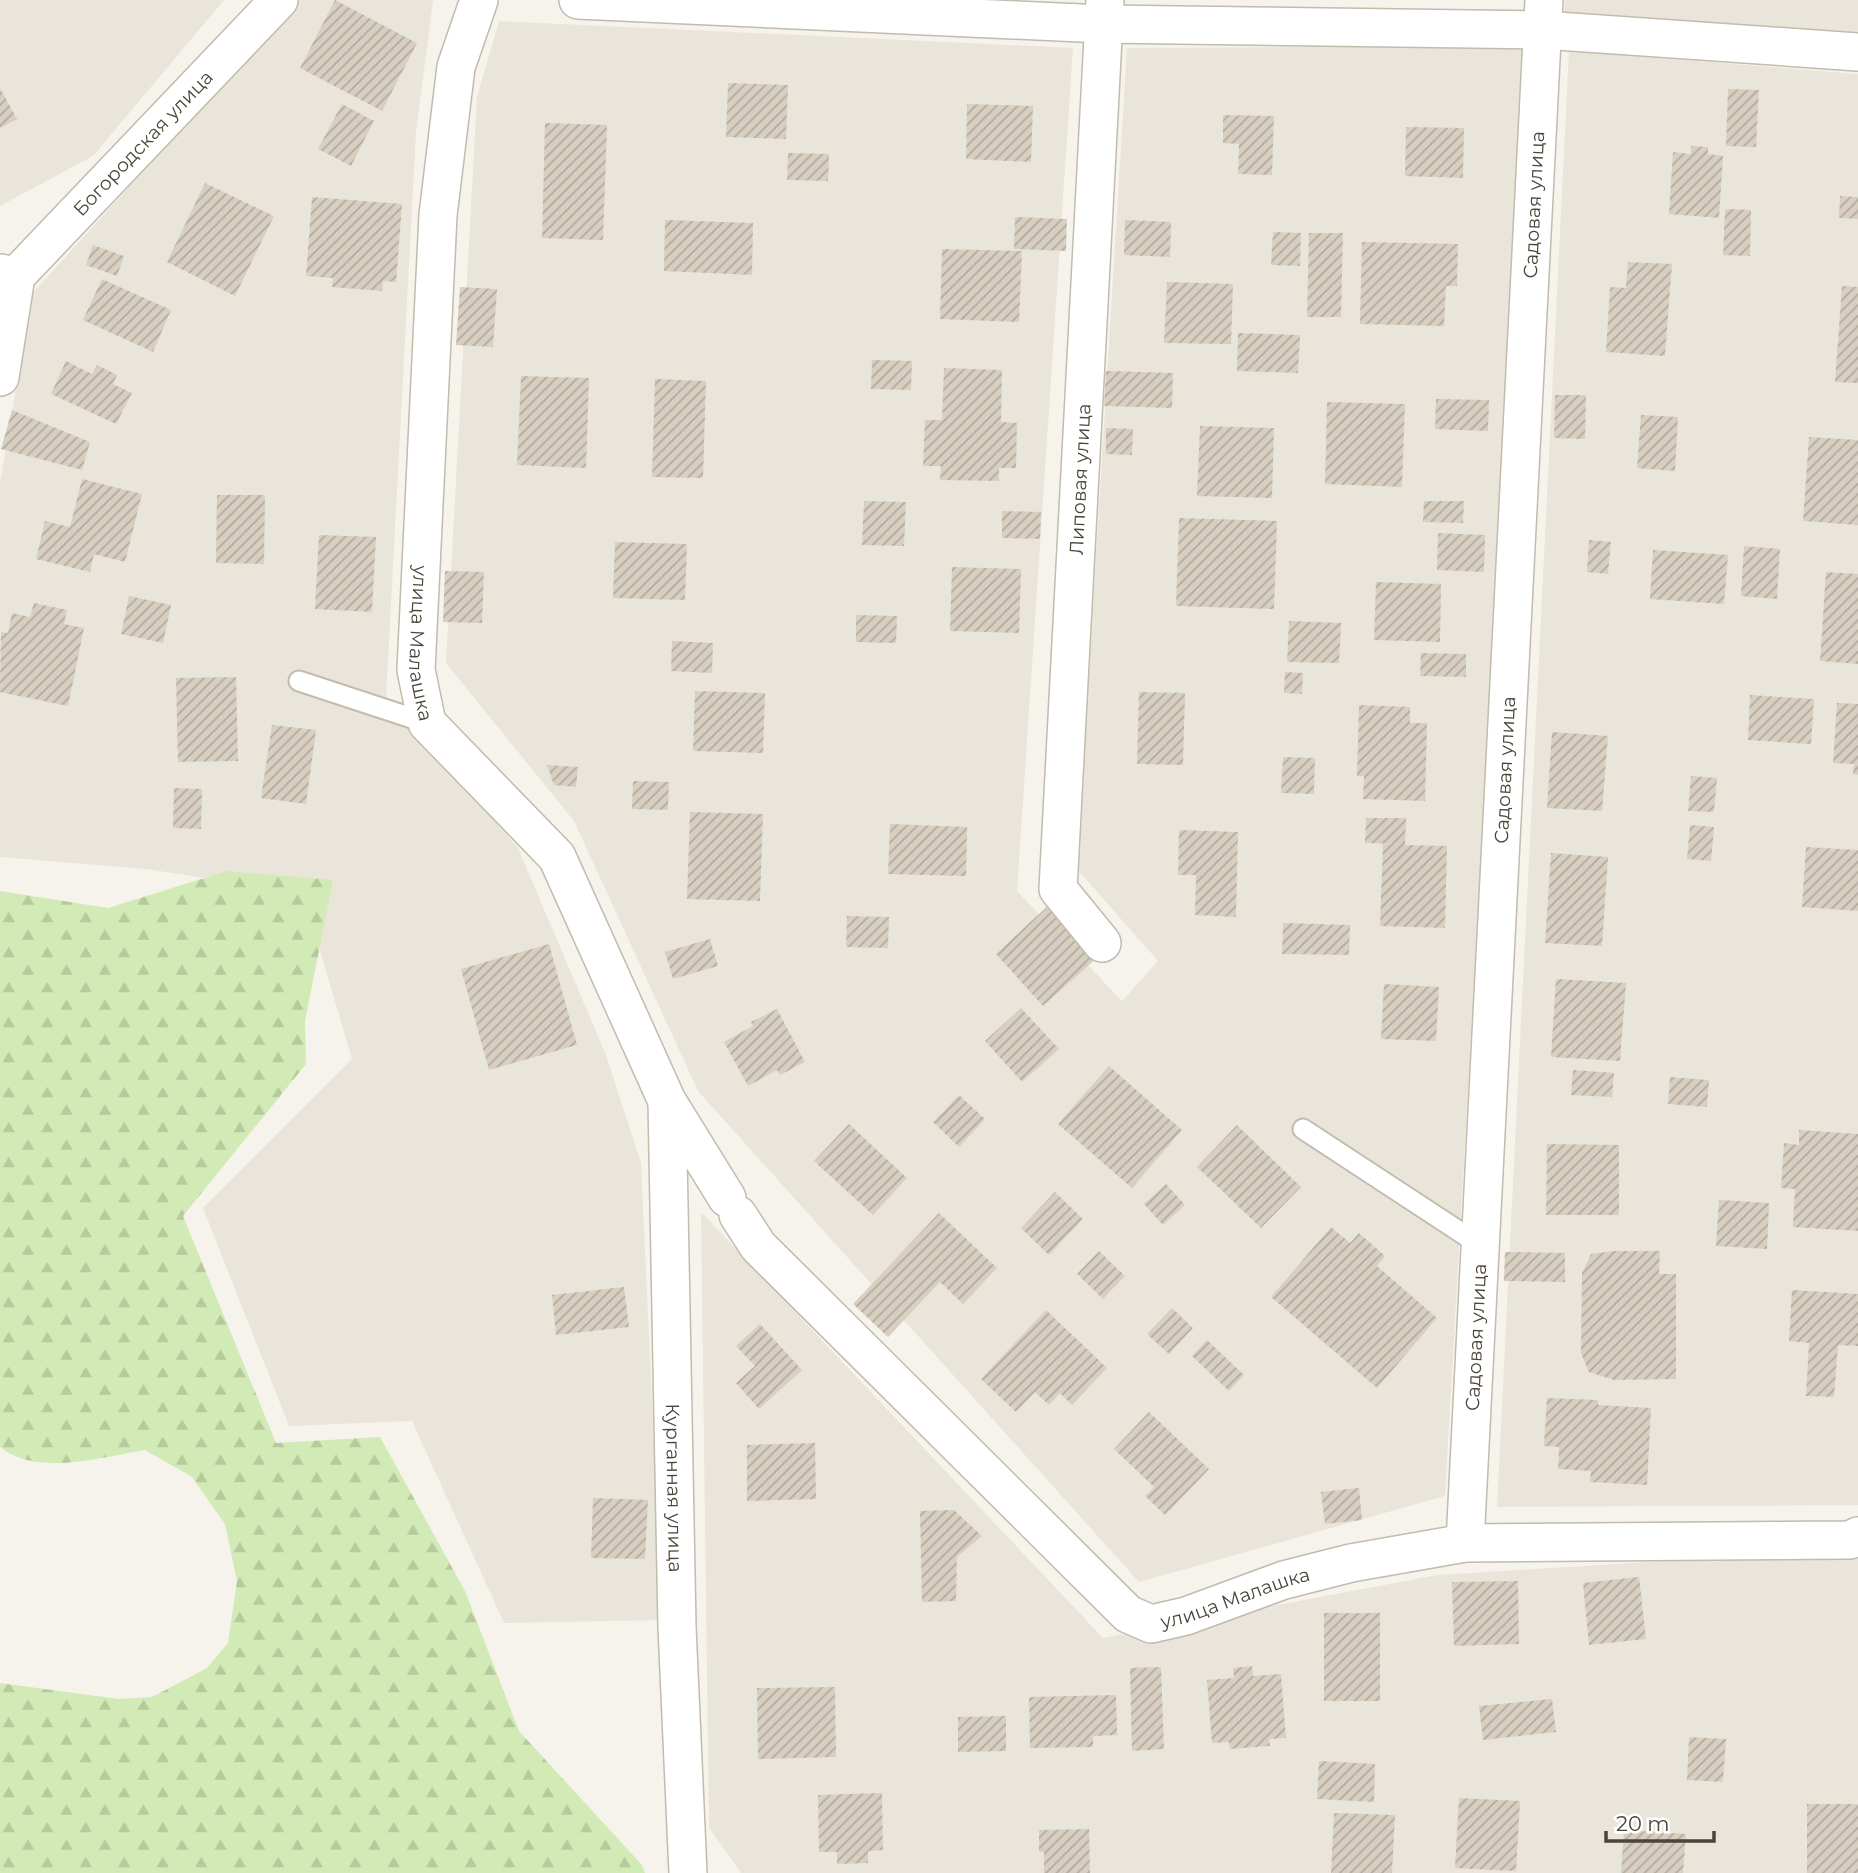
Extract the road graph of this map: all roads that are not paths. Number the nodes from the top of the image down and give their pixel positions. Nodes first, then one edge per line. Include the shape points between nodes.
1 (279, 0) edge
2 (479, 0) edge
3 (578, 0) edge
4 (1104, 12) edge
5 (1543, 15) edge
6 (1858, 52) edge
7 (8, 274) edge
8 (0, 377) edge
9 (299, 681) dead end
10 (427, 723) junction
11 (1102, 943) dead end
12 (667, 1101) junction
13 (1303, 1129) dead end
14 (1480, 1245) junction
15 (1858, 1536) edge
16 (1465, 1543) junction
17 (688, 1873) edge

1 - 7 street, Богородская улица
2 - 10 street, улица Малашка via 456,67 438,215 416,670
3 - 4 street
4 - 5 street
4 - 11 street, Липовая улица via 1058,889
5 - 6 street
5 - 14 street, Садовая улица
7 - 8 street
9 - 10 lane
10 - 12 street, улица Малашка via 557,858
12 - 16 street, улица Малашка via 758,1246 1128,1614 1151,1624 1284,1580
12 - 17 street, Курганная улица via 677,1627
13 - 14 lane
14 - 16 street, Садовая улица
15 - 16 street, улица Малашка via 1850,1540

